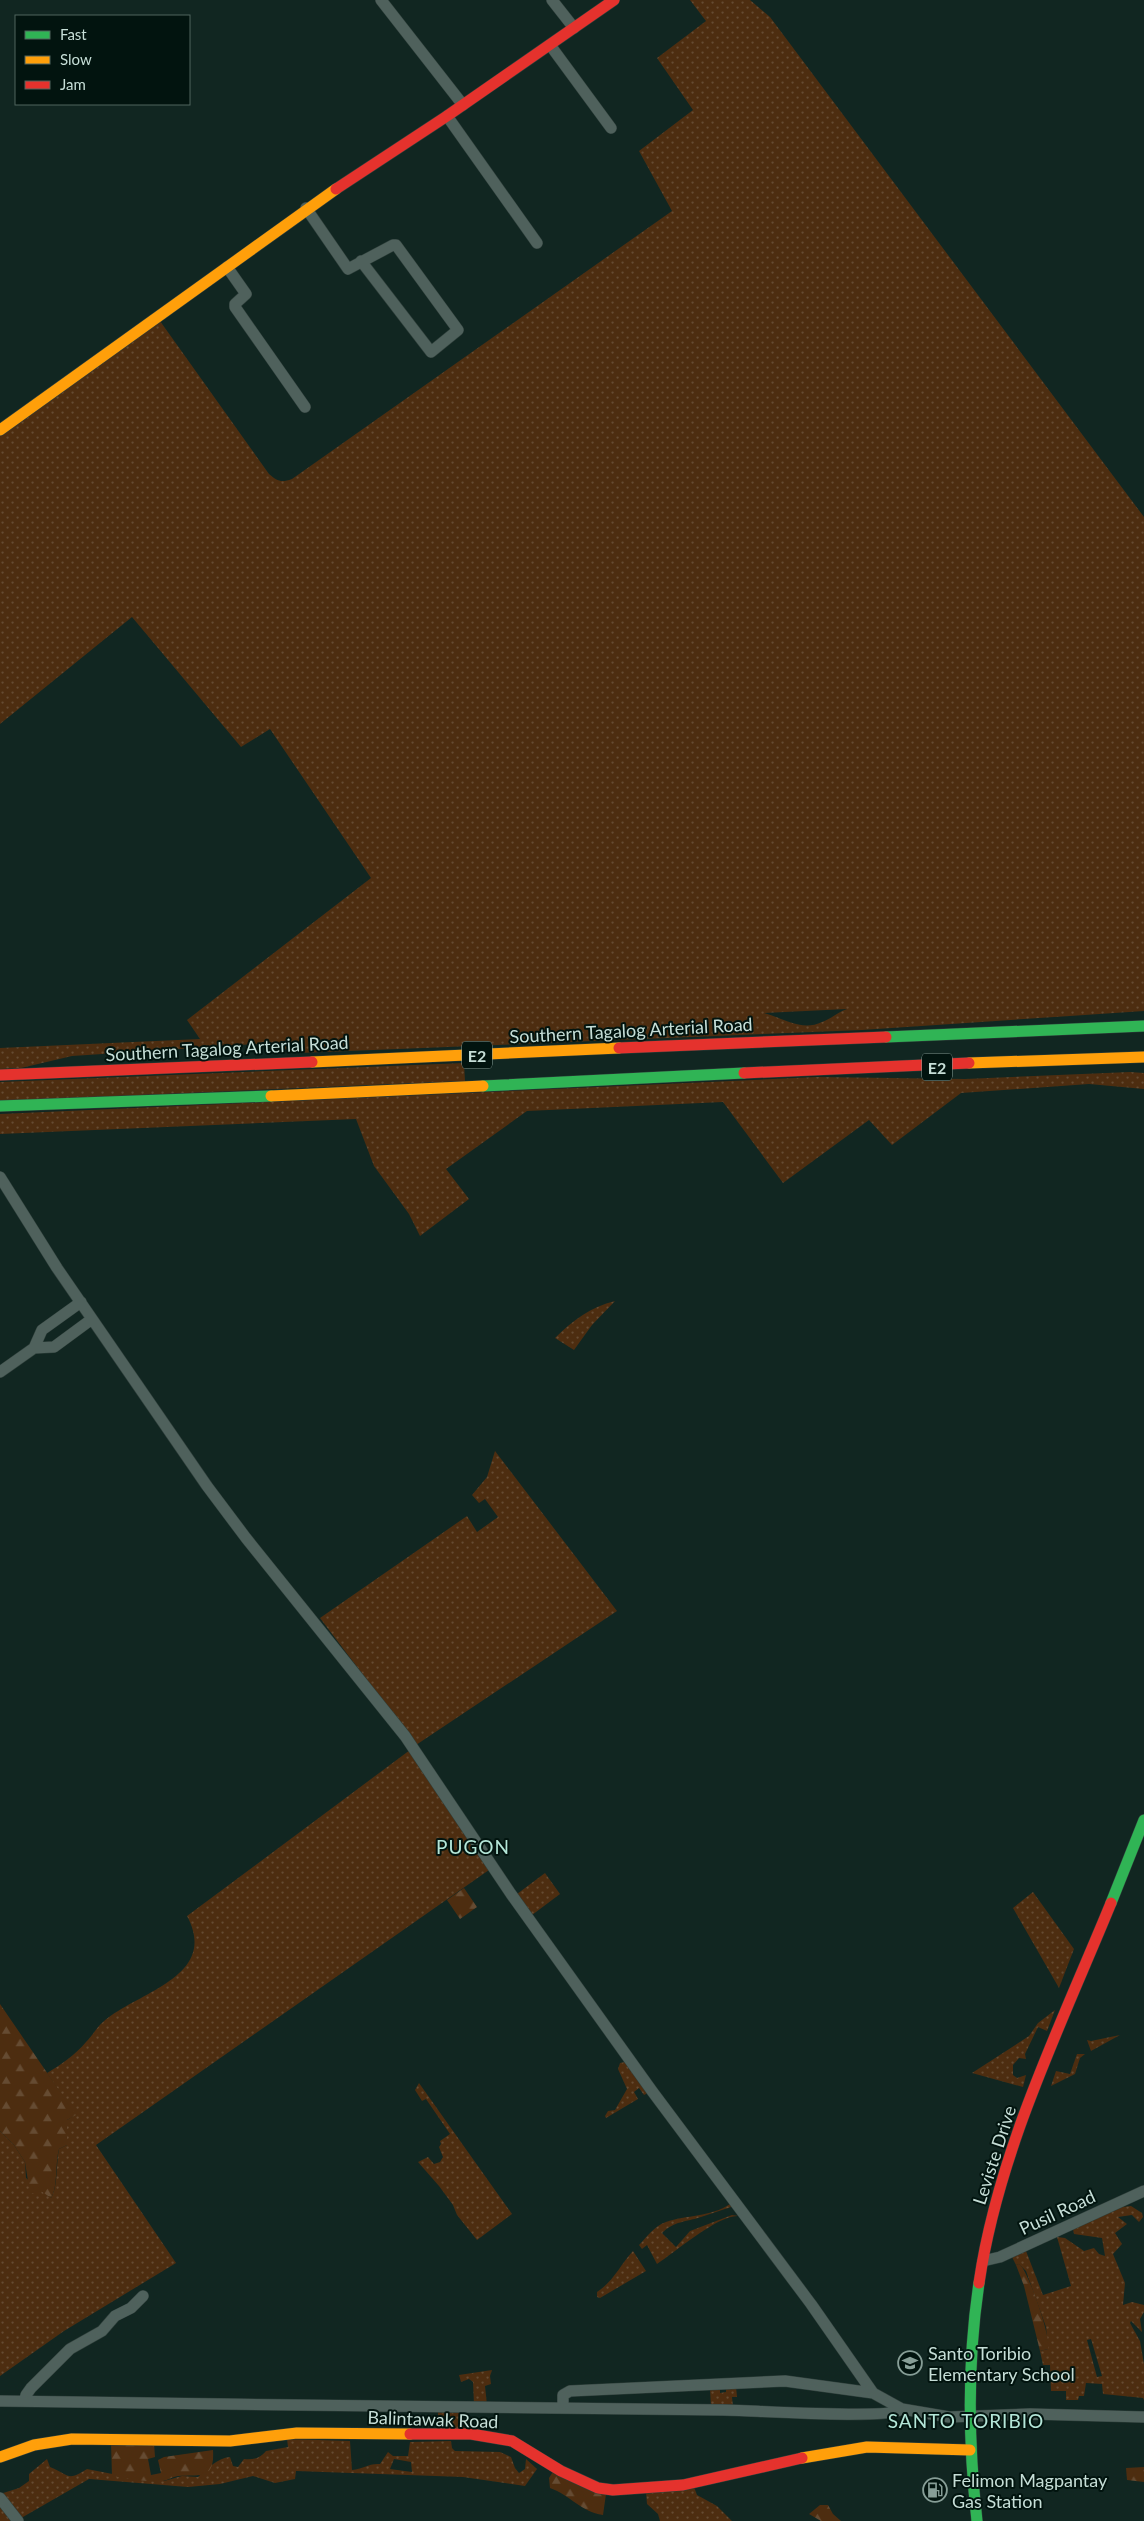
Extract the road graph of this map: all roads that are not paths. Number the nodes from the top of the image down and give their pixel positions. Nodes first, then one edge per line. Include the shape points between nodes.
1 (382, 0) edge
2 (552, 0) edge
3 (614, 0) edge
4 (574, 28) junction
5 (550, 45) junction
6 (463, 105) junction
7 (447, 116) junction
8 (611, 128) dead end
9 (306, 208) junction
10 (537, 243) dead end
11 (361, 261) junction
12 (227, 267) junction
13 (305, 407) dead end
14 (0, 430) edge
15 (1144, 1017) edge
16 (1144, 1026) edge
17 (1051, 1030) junction
18 (1144, 1057) edge
19 (1010, 1063) junction
20 (1144, 1067) edge
21 (0, 1075) edge
22 (0, 1106) edge
23 (0, 1177) edge
24 (81, 1302) junction
25 (92, 1319) junction
26 (34, 1348) junction
27 (0, 1372) edge
28 (1144, 1820) edge
29 (1144, 2191) edge
30 (983, 2261) junction
31 (143, 2296) dead end
32 (873, 2393) junction
33 (0, 2401) edge
34 (25, 2401) junction
35 (563, 2408) junction
36 (902, 2409) junction
37 (969, 2417) junction
38 (1144, 2417) edge
39 (970, 2450) junction
40 (0, 2457) edge
41 (0, 2498) edge
42 (18, 2521) edge
43 (977, 2521) edge

1 - 6 street
2 - 4 street
3 - 4 main road
4 - 5 main road
5 - 6 main road
5 - 8 street
6 - 7 main road
7 - 9 main road
7 - 10 street
9 - 11 street via 346,268
9 - 12 main road
11 - 11 street via 395,244 458,330 431,352
12 - 13 street via 246,294 235,307
12 - 14 main road
15 - 17 main road
16 - 17 main road, Southern Tagalog Arterial Road / E2
17 - 21 main road, Southern Tagalog Arterial Road / E2
18 - 19 main road, E2
19 - 20 main road
19 - 22 main road, E2
23 - 24 street
24 - 25 street
24 - 26 street via 42,1330
25 - 26 street via 54,1347
25 - 32 street via 246,1538 409,1742 511,1894
26 - 27 street
28 - 30 main road, Leviste Drive via 1016,2136 1001,2183
29 - 30 street, Pusil Road via 1000,2258
30 - 37 main road, Leviste Drive via 970,2368
31 - 34 street via 131,2308 115,2316 102,2331 70,2349 31,2388
32 - 35 street via 770,2381 570,2391 563,2395
32 - 36 street
33 - 34 street
34 - 35 street
35 - 36 street via 858,2414 891,2414
36 - 37 street
37 - 38 street via 1036,2414
37 - 39 main road, Leviste Drive
39 - 40 main road, Balintawak Road via 868,2447 791,2460 691,2484 613,2490 598,2488 561,2471 512,2441 471,2434 296,2433 230,2441 72,2439 34,2445
39 - 43 main road, Leviste Drive
41 - 42 street

